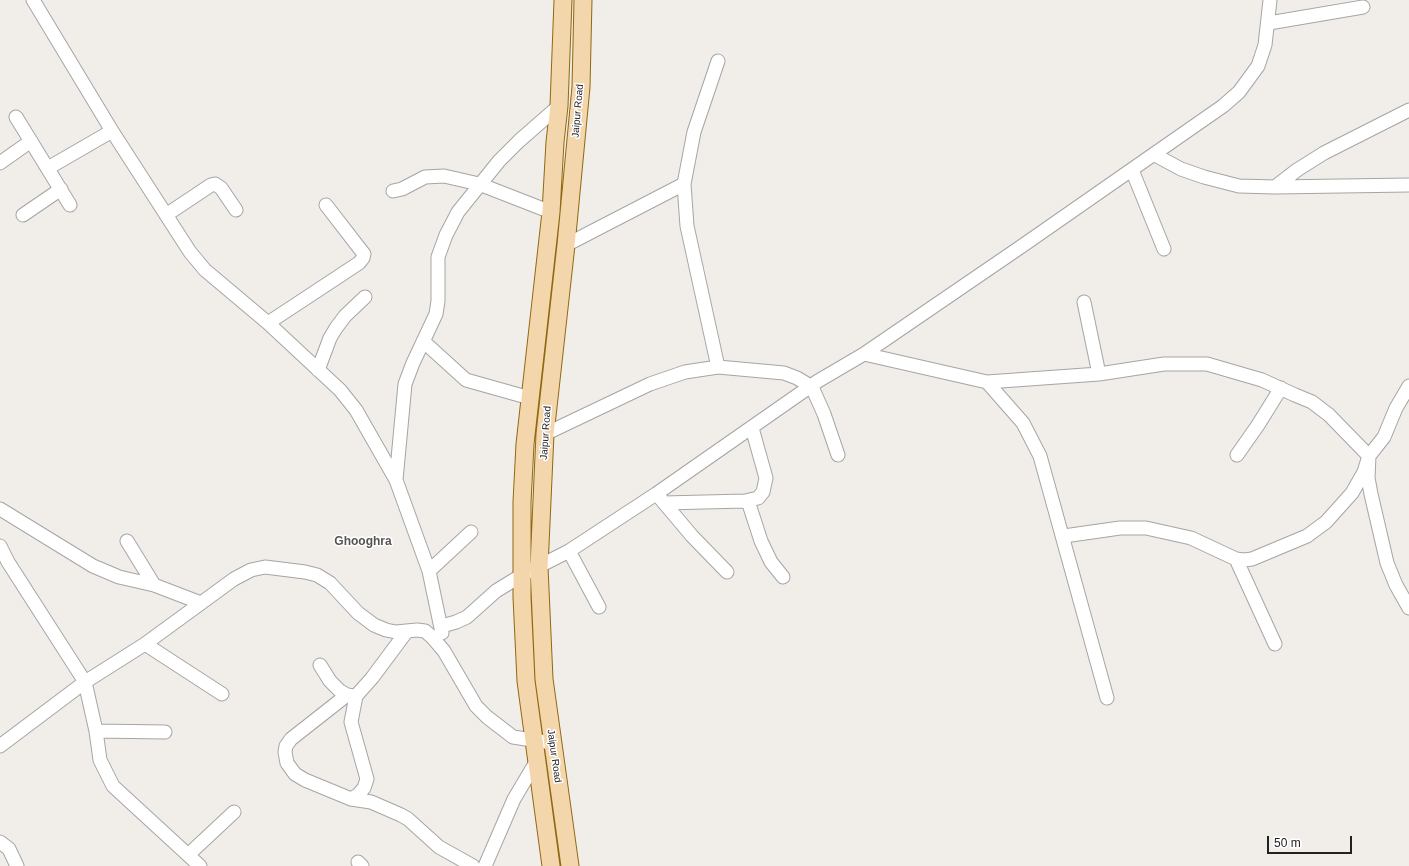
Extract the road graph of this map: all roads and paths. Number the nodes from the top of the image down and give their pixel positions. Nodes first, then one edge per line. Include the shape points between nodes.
1 (33, 0) edge
2 (563, 0) edge
3 (583, 0) edge
4 (1270, 0) edge
5 (1363, 7) dead end
6 (1269, 23) junction
7 (718, 61) dead end
8 (559, 106) junction
9 (1409, 110) edge
10 (16, 117) dead end
11 (112, 131) junction
12 (31, 141) junction
13 (1155, 155) junction
14 (0, 163) edge
15 (48, 168) junction
16 (1132, 170) junction
17 (479, 184) junction
18 (684, 184) junction
19 (1409, 184) edge
20 (1275, 187) junction
21 (61, 189) junction
22 (393, 190) dead end
23 (70, 205) dead end
24 (326, 205) dead end
25 (236, 210) dead end
26 (551, 212) junction
27 (23, 214) dead end
28 (166, 214) junction
29 (548, 231) junction
30 (567, 239) junction
31 (1164, 250) dead end
32 (365, 298) dead end
33 (1084, 302) dead end
34 (268, 323) junction
35 (423, 341) junction
36 (864, 354) junction
37 (718, 367) junction
38 (318, 370) junction
39 (1099, 374) junction
40 (987, 382) junction
41 (1409, 386) edge
42 (812, 387) junction
43 (1281, 388) junction
44 (530, 398) junction
45 (752, 428) junction
46 (545, 434) junction
47 (1237, 454) dead end
48 (838, 455) dead end
49 (1369, 456) junction
50 (396, 480) junction
51 (660, 498) junction
52 (748, 501) junction
53 (0, 509) edge
54 (471, 532) dead end
55 (1064, 536) junction
56 (127, 541) dead end
57 (0, 546) edge
58 (569, 551) junction
59 (1236, 559) junction
60 (539, 567) junction
61 (429, 571) junction
62 (726, 572) dead end
63 (522, 575) junction
64 (783, 577) dead end
65 (154, 585) junction
66 (201, 603) junction
67 (599, 607) dead end
68 (1409, 608) edge
69 (442, 626) junction
70 (407, 631) junction
71 (145, 644) junction
72 (1275, 644) dead end
73 (444, 651) junction
74 (320, 665) dead end
75 (85, 682) junction
76 (222, 694) dead end
77 (352, 695) junction
78 (1107, 698) dead end
79 (96, 730) junction
80 (164, 732) dead end
81 (535, 741) junction
82 (552, 743) junction
83 (0, 746) edge
84 (536, 762) junction
85 (351, 799) junction
86 (234, 812) dead end
87 (0, 842) edge
88 (188, 855) junction
89 (17, 866) edge
90 (200, 866) edge
91 (473, 866) edge
92 (485, 866) edge
93 (551, 866) edge
94 (570, 866) edge

1 - 11 street
2 - 8 main road, Jaipur Road
3 - 30 main road, Jaipur Road via 581,87
4 - 6 street
5 - 6 street
6 - 13 street via 1258,66 1239,92
7 - 18 street via 694,132
8 - 17 street via 519,141
8 - 26 main road, Jaipur Road
9 - 20 street via 1324,152
10 - 12 street
11 - 15 street
11 - 28 street
12 - 14 street
12 - 15 street
13 - 16 street
13 - 20 street via 1204,178 1239,186
15 - 21 street
16 - 31 street
16 - 36 street
17 - 22 street via 433,176 425,177 402,189
17 - 26 street
17 - 35 street via 458,212 438,257 436,314
18 - 30 street
18 - 37 street via 692,249
19 - 20 street
21 - 23 street
21 - 27 street
24 - 34 street via 360,248 364,254 363,258
25 - 28 street via 221,188 215,184
26 - 29 main road, Jaipur Road
28 - 34 street via 190,252 205,270
29 - 30 main road
29 - 44 main road, Jaipur Road
30 - 46 main road, Jaipur Road
32 - 38 street via 336,328
33 - 39 street
34 - 38 street
35 - 44 street via 466,380
35 - 50 street via 405,384
36 - 40 street
36 - 42 street
37 - 42 street via 784,373
37 - 46 street via 685,372 650,384
38 - 50 street via 340,390 356,410
39 - 40 street
39 - 43 street via 1164,364 1207,364 1242,373
40 - 55 street via 1023,423 1030,435 1040,456
41 - 49 street via 1384,437
42 - 45 street
42 - 48 street
43 - 47 street
43 - 49 street via 1312,402 1329,415
44 - 63 main road, Jaipur Road via 522,502
45 - 51 street
45 - 52 street via 766,485 758,498
46 - 60 main road, Jaipur Road
49 - 59 street via 1364,472 1352,493 1326,522 1306,536 1252,559
49 - 68 street via 1368,478 1387,563
50 - 61 street
51 - 52 street
51 - 58 street
51 - 62 street
52 - 64 street via 761,541 771,562
53 - 65 street via 93,566 118,577
54 - 61 street
55 - 59 street via 1120,528 1146,528 1191,538
55 - 78 street
56 - 65 street
57 - 75 street
58 - 60 street
58 - 67 street
59 - 72 street
60 - 63 street
60 - 82 main road, Jaipur Road via 544,679
61 - 69 street
63 - 69 street via 496,591 467,617
63 - 81 main road, Jaipur Road via 526,681
65 - 66 street
66 - 70 street via 251,570 265,567 305,572 330,583 348,603 374,625 386,630
66 - 71 street
69 - 73 street
70 - 73 street via 425,631
70 - 77 street via 372,678
71 - 75 street
71 - 76 street
73 - 81 street via 476,706 487,717 513,737
74 - 77 street via 330,681
75 - 79 street
75 - 83 street
77 - 85 street via 352,722 366,779 364,788
77 - 85 street via 291,739 285,752 287,763 296,774
79 - 80 street
79 - 88 street via 100,760 113,786
81 - 82 street
81 - 84 main road, Jaipur Road
82 - 94 main road, Jaipur Road
84 - 92 street via 514,799
84 - 93 main road, Jaipur Road
85 - 91 street via 371,802 408,819 439,847
86 - 88 street
87 - 89 street
88 - 90 street

